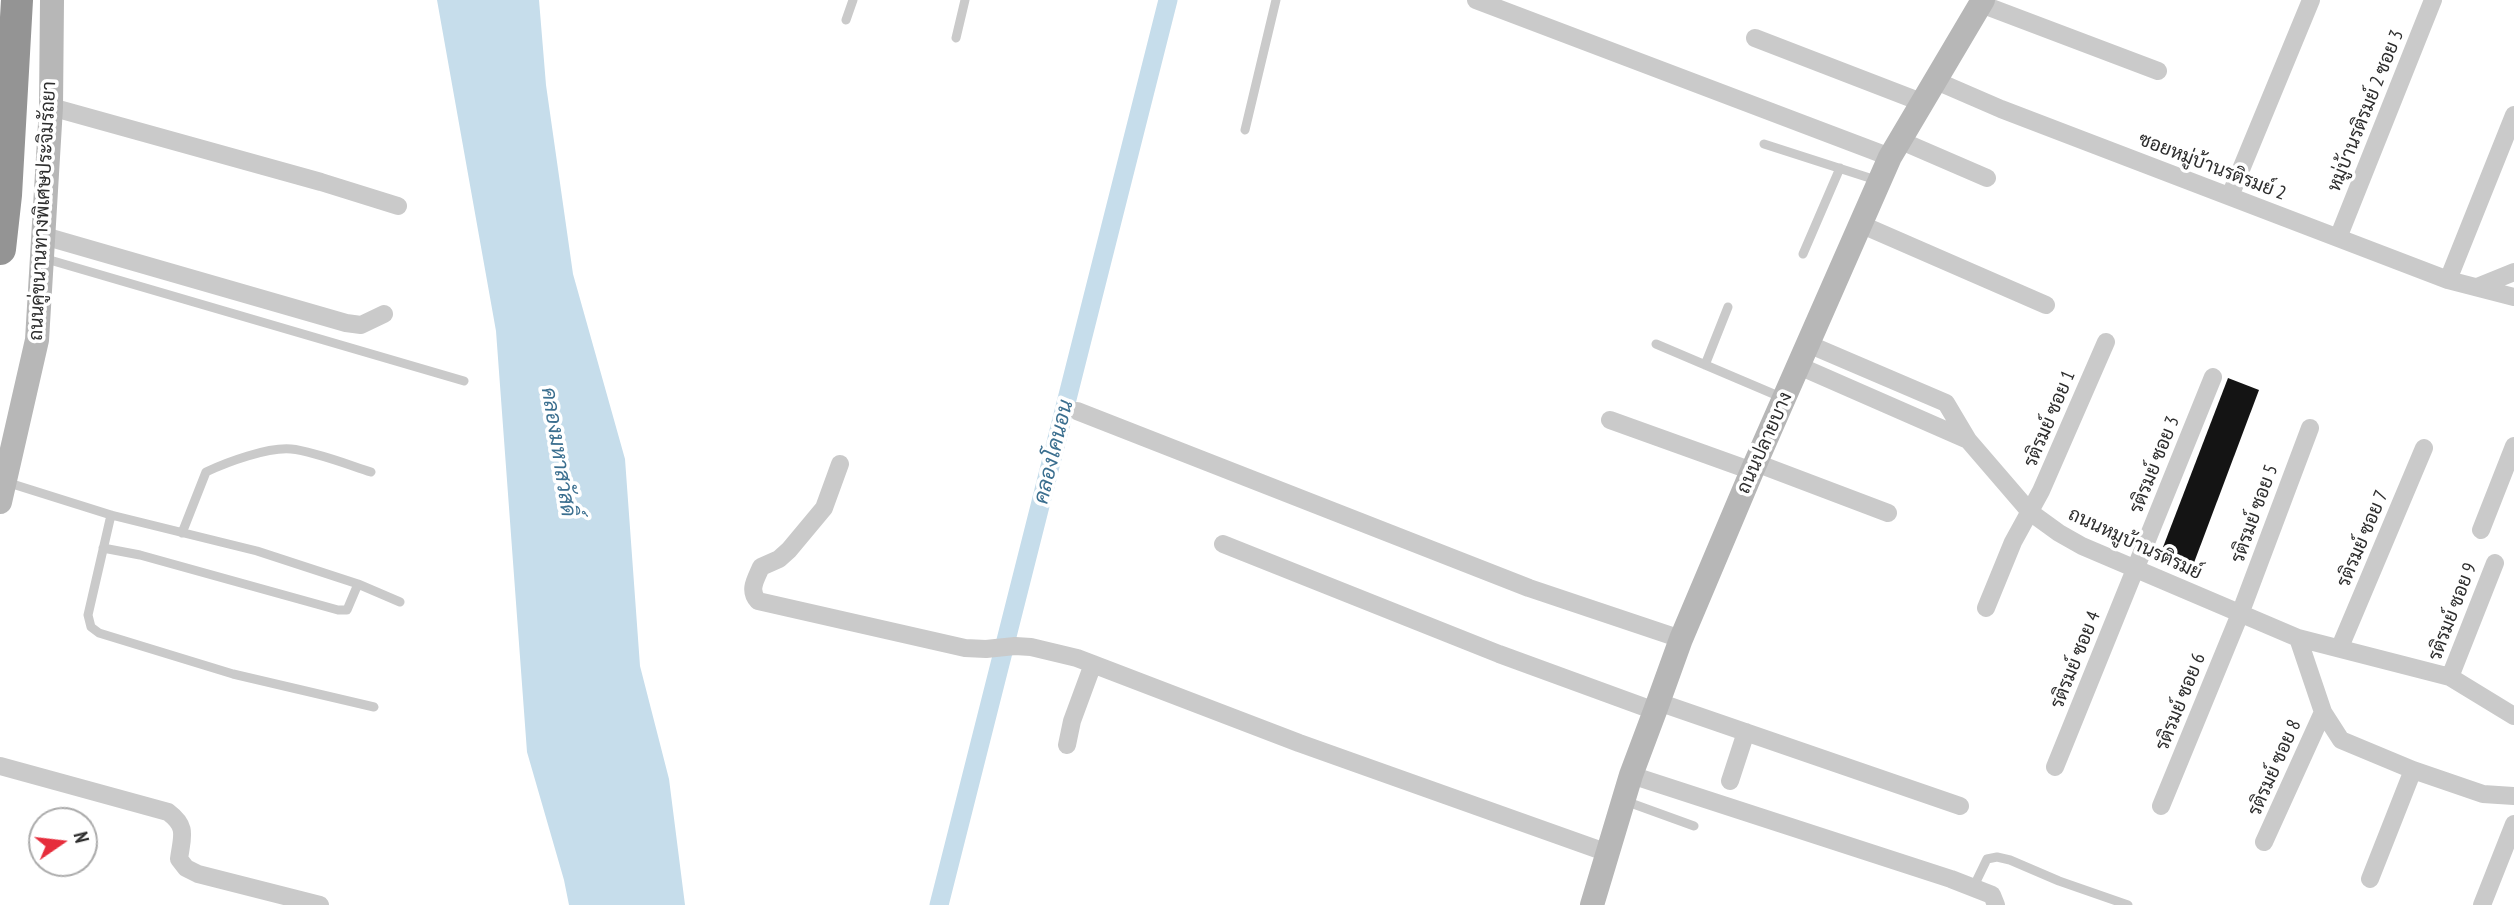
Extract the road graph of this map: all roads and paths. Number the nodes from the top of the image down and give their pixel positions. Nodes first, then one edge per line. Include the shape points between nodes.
1 (17, 0) edge
2 (52, 0) edge
3 (853, 0) edge
4 (965, 0) edge
5 (1276, 0) edge
6 (1476, 0) edge
7 (2311, 0) edge
8 (2433, 0) edge
9 (1982, 2) edge
10 (846, 20) dead end
11 (956, 38) dead end
12 (1755, 38) dead end
13 (2158, 71) dead end
14 (1934, 80) junction
15 (1921, 103) junction
16 (51, 107) junction
17 (2514, 115) edge
18 (1245, 130) dead end
19 (1764, 144) dead end
20 (1895, 149) junction
21 (1840, 168) junction
22 (1987, 178) dead end
23 (1879, 181) junction
24 (2230, 196) junction
25 (398, 206) dead end
26 (1860, 224) junction
27 (2338, 238) junction
28 (43, 247) junction
29 (0, 249) edge
30 (1803, 254) dead end
31 (2514, 272) edge
32 (2448, 280) junction
33 (2477, 287) junction
34 (2514, 297) edge
35 (2046, 305) dead end
36 (1728, 307) dead end
37 (384, 314) dead end
38 (2106, 342) dead end
39 (1656, 344) dead end
40 (1804, 355) junction
41 (1705, 365) junction
42 (2213, 377) dead end
43 (464, 381) dead end
44 (1785, 398) junction
45 (1077, 411) dead end
46 (1609, 420) dead end
47 (2309, 428) dead end
48 (1968, 440) junction
49 (2514, 446) edge
50 (2424, 448) dead end
51 (840, 464) dead end
52 (1754, 467) junction
53 (371, 472) dead end
54 (2, 492) edge
55 (2030, 512) junction
56 (1888, 513) dead end
57 (111, 515) junction
58 (2481, 530) dead end
59 (182, 533) junction
60 (1223, 544) dead end
61 (103, 548) junction
62 (2495, 563) dead end
63 (2137, 569) junction
64 (358, 584) junction
65 (400, 602) dead end
66 (1986, 608) dead end
67 (2240, 614) junction
68 (2298, 638) junction
69 (1681, 639) junction
70 (2340, 647) junction
71 (1093, 664) junction
72 (2450, 677) junction
73 (373, 707) dead end
74 (1656, 707) junction
75 (2323, 712) junction
76 (2514, 716) edge
77 (1746, 732) junction
78 (1067, 744) dead end
79 (0, 766) edge
80 (2055, 767) dead end
81 (2413, 770) junction
82 (1631, 775) junction
83 (1730, 780) dead end
84 (2514, 796) edge
85 (1624, 800) junction
86 (1959, 806) dead end
87 (2161, 806) dead end
88 (2514, 824) edge
89 (1694, 826) dead end
90 (2264, 842) dead end
91 (1608, 853) junction
92 (2370, 879) dead end
93 (1973, 888) junction
94 (320, 905) edge
95 (1592, 905) edge
96 (1996, 905) edge
97 (2128, 905) edge
98 (2482, 905) edge

1 - 29 highway
2 - 16 street, ถนนคู่ขนานทางพิเศษประจิมรัถยา
3 - 10 lane
4 - 11 lane
5 - 18 lane
6 - 20 street
7 - 24 street
8 - 27 street, หมู่บ้านรติรมย์ 2 ซอย 3
9 - 13 street
9 - 14 street, ถนนปลายบาง
12 - 15 street
14 - 15 street, ถนนปลายบาง
14 - 24 street, ซอยหมู่บ้านรติรมย์ 2
15 - 20 street, ถนนปลายบาง
16 - 25 street
16 - 28 street, ถนนคู่ขนานทางพิเศษประจิมรัถยา
17 - 32 street
19 - 21 lane
20 - 22 street
20 - 23 street, ถนนปลายบาง
21 - 23 lane
21 - 30 lane
23 - 26 street, ถนนปลายบาง
24 - 27 street, ซอยหมู่บ้านรติรมย์ 2
26 - 35 street
26 - 40 street, ถนนปลายบาง
27 - 32 street, ซอยหมู่บ้านรติรมย์ 2
28 - 37 street via 346,323 361,325
28 - 43 lane
28 - 54 street, ถนนคู่ขนานทางพิเศษประจิมรัถยา via 37,340
31 - 33 street
32 - 33 street, ซอยหมู่บ้านรติรมย์ 2
33 - 34 street, ซอยหมู่บ้านรติรมย์ 2
36 - 41 lane
38 - 55 street, รติรมย์ ซอย 1
39 - 41 lane
40 - 44 street, ถนนปลายบาง
40 - 48 street
40 - 48 street, ถนนหมูบ้านรติรมย์ via 1946,403
41 - 44 lane
42 - 63 street, รติรมย์ ซอย 3
44 - 52 street, ถนนปลายบาง
45 - 69 street via 1529,588
46 - 52 street
47 - 67 street, รติรมย์ ซอย 5
48 - 55 street, ถนนหมูบ้านรติรมย์
49 - 58 street
50 - 70 street, รติรมย์ ซอย 7
51 - 71 street via 824,508 789,550 761,567 752,588 758,601 965,648 1015,646
52 - 56 street
52 - 69 street, ถนนปลายบาง
53 - 59 lane via 291,449 221,465 206,472
54 - 57 lane
55 - 63 street, ถนนหมูบ้านรติรมย์ via 2082,546
55 - 66 street, รติรมย์ ซอย 1
57 - 59 lane
57 - 61 lane
59 - 64 lane via 257,551
60 - 74 street via 1499,654
61 - 64 lane via 338,610 346,610
61 - 73 lane via 88,615 91,627 99,633 233,674
62 - 72 street, รติรมย์ ซอย 9
63 - 67 street, ถนนหมูบ้านรติรมย์
63 - 80 street, รติรมย์ ซอย 4
64 - 65 lane
67 - 68 street, ถนนหมูบ้านรติรมย์
67 - 87 street, รติรมย์ ซอย 6
68 - 70 street, ถนนหมูบ้านรติรมย์
68 - 75 street
69 - 74 street, ถนนปลายบาง
70 - 72 street, ถนนหมูบ้านรติรมย์
71 - 78 street
71 - 91 street
72 - 76 street, ถนนหมูบ้านรติรมย์
74 - 77 street
74 - 82 street, ถนนปลายบาง
75 - 81 street via 2341,740
75 - 90 street, รติรมย์ ซอย 8
77 - 83 street
77 - 86 street
79 - 94 street via 168,812 183,829 179,859 186,868
81 - 84 street via 2483,794
81 - 92 street
82 - 85 street, ถนนปลายบาง
82 - 93 street
85 - 89 lane
85 - 91 street, ถนนปลายบาง
88 - 98 street
91 - 95 street, ถนนปลายบาง
93 - 96 street via 1992,895
93 - 97 lane via 1987,859 1997,857

